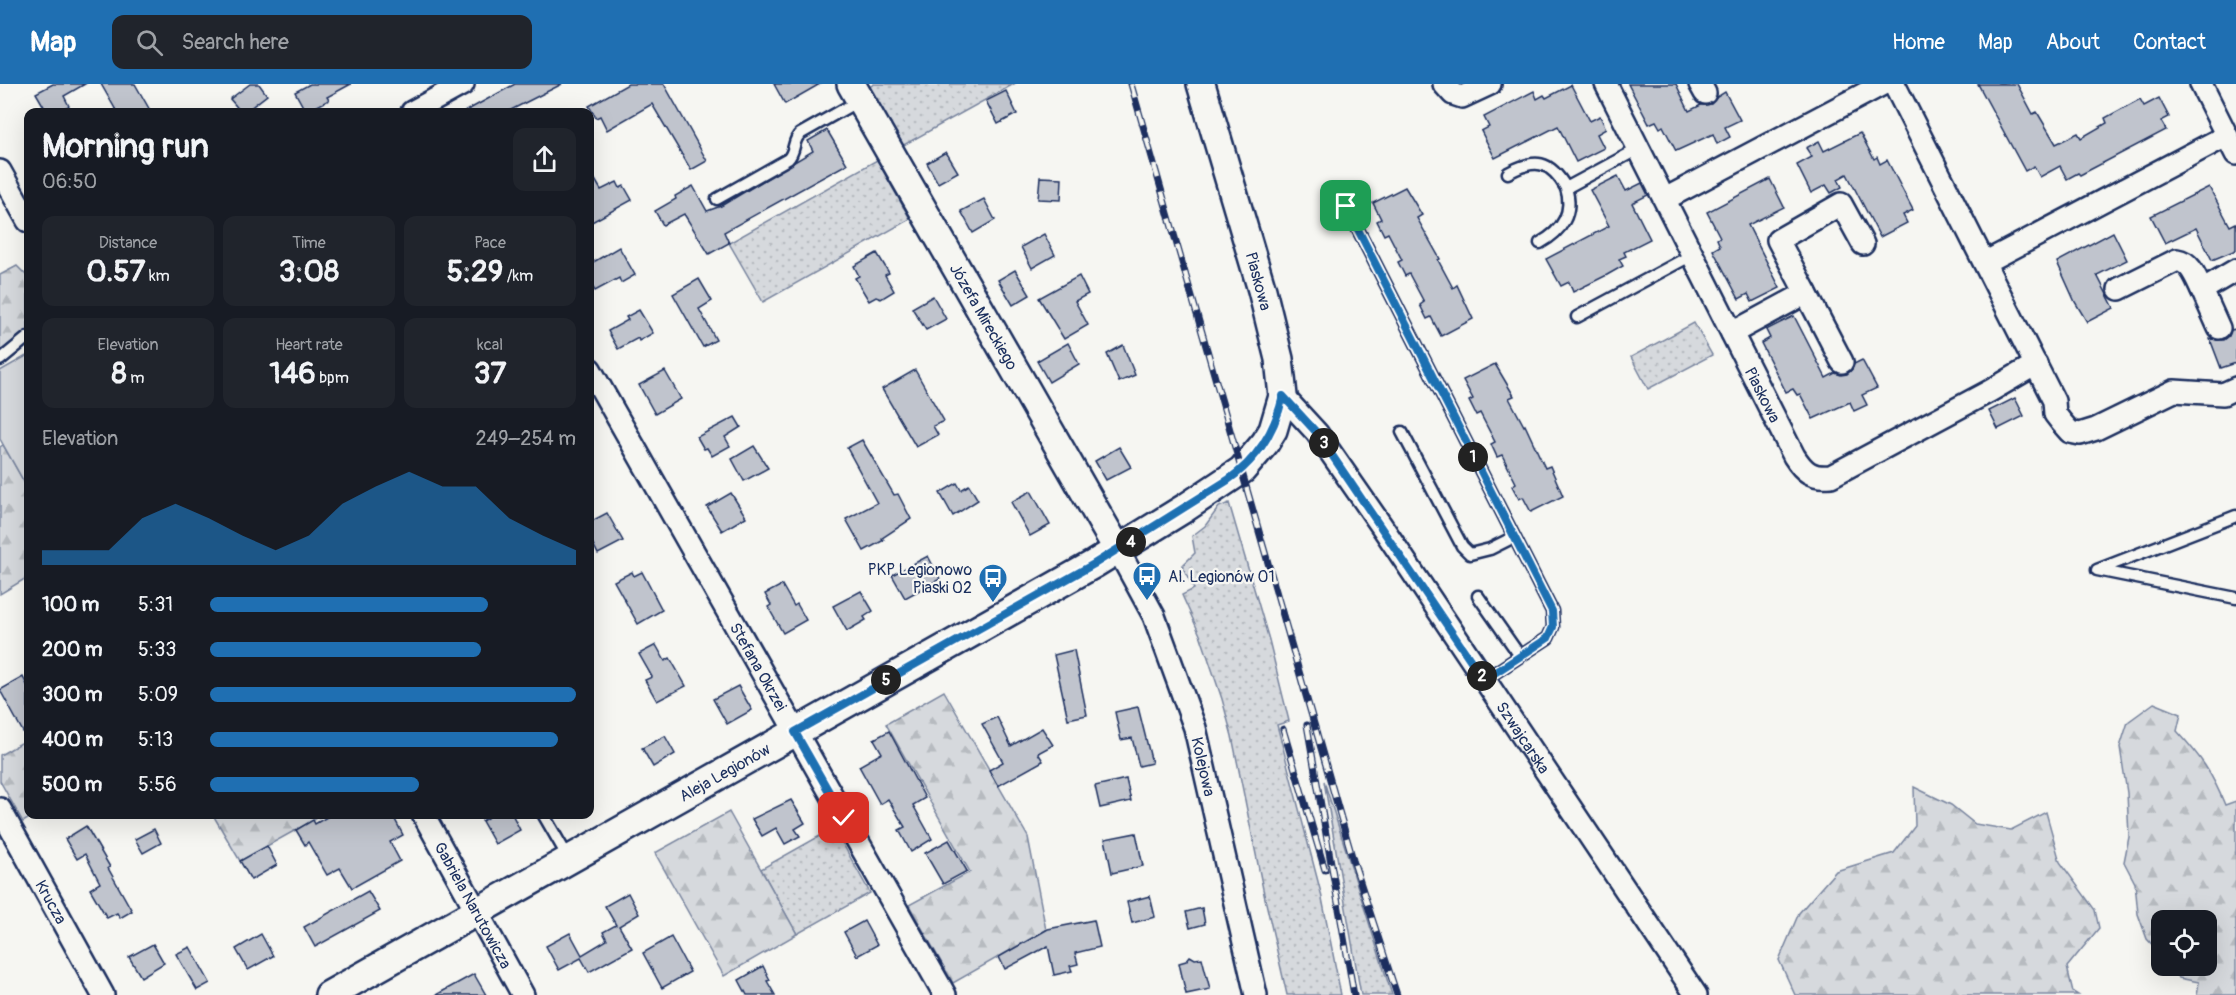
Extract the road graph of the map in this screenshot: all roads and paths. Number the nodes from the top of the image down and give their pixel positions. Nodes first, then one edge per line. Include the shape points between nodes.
1 (463, 84) edge
2 (1201, 84) edge
3 (1444, 84) edge
4 (1490, 84) edge
5 (1606, 84) edge
6 (1883, 84) edge
7 (1894, 84) edge
8 (2201, 84) edge
9 (856, 92) edge
10 (440, 106) edge
11 (2231, 145) edge
12 (1640, 148) junction
13 (0, 171) edge
14 (1508, 173) dead end
15 (1566, 188) junction
16 (717, 199) dead end
17 (1665, 199) junction
18 (1346, 206) dead end
19 (24, 214) edge
20 (1540, 243) dead end
21 (1863, 244) dead end
22 (1692, 255) junction
23 (1986, 262) junction
24 (2236, 270) edge
25 (2120, 289) dead end
26 (2202, 290) junction
27 (1806, 293) junction
28 (1577, 317) dead end
29 (2219, 328) dead end
30 (1732, 333) junction
31 (24, 340) edge
32 (0, 360) edge
33 (1842, 362) dead end
34 (2036, 364) junction
35 (594, 376) edge
36 (2236, 388) edge
37 (1283, 396) junction
38 (1402, 432) dead end
39 (1242, 470) joint
40 (2236, 516) edge
41 (1514, 537) junction
42 (1118, 550) junction
43 (1478, 596) dead end
44 (2236, 598) edge
45 (1520, 656) junction
46 (1484, 680) junction
47 (795, 732) junction
48 (0, 809) edge
49 (426, 819) edge
50 (546, 819) edge
51 (569, 859) junction
52 (476, 911) junction
53 (103, 995) edge
54 (329, 995) edge
55 (524, 995) edge
56 (945, 995) edge
57 (1256, 995) edge
58 (1696, 995) edge

1 - 10 street
2 - 37 street, Piaskowa via 1262,290 1280,359
3 - 4 street via 1462,97
5 - 12 street, Piaskowa
6 - 17 street
7 - 23 street
8 - 11 street
9 - 16 lane via 797,136 788,159
9 - 42 street, Józefa Mireckiego
11 - 23 street
12 - 15 lane
12 - 17 street, Piaskowa
13 - 19 street
14 - 15 lane via 1536,162 1557,174
15 - 20 lane via 1568,216 1555,233
17 - 22 street, Piaskowa
18 - 41 lane
21 - 27 street via 1840,204 1778,240
22 - 28 lane
22 - 30 street, Piaskowa
23 - 34 street
24 - 26 street
25 - 26 street via 2177,260 2189,265
26 - 29 street
27 - 30 street
27 - 33 street
30 - 34 street, Piaskowa via 1794,456 1808,473 1818,477 1831,476
31 - 32 lane
34 - 36 street via 2054,401 2055,414 2070,432 2080,434 2174,391 2223,394
35 - 47 street, Stefana Okrzei
37 - 39 street, Piaskowa via 1273,430
37 - 46 street, Szwajcarska via 1317,433
38 - 41 lane via 1462,546 1470,554
39 - 42 street, Aleja Legionów
40 - 44 lane via 2097,570
41 - 45 lane via 1552,611 1553,627 1548,638
42 - 47 street, Aleja Legionów
42 - 57 street, Kolejowa via 1157,623 1196,728
43 - 45 lane
45 - 46 lane
46 - 58 street, Szwajcarska
47 - 51 street, Aleja Legionów
47 - 56 street, Stefana Okrzei
48 - 53 street, Krucza
49 - 52 street, Gabriela Narutowicza
50 - 51 lane
51 - 52 street, Aleja Legionów
52 - 54 street, Aleja Legionów
52 - 55 street, Gabriela Narutowicza

